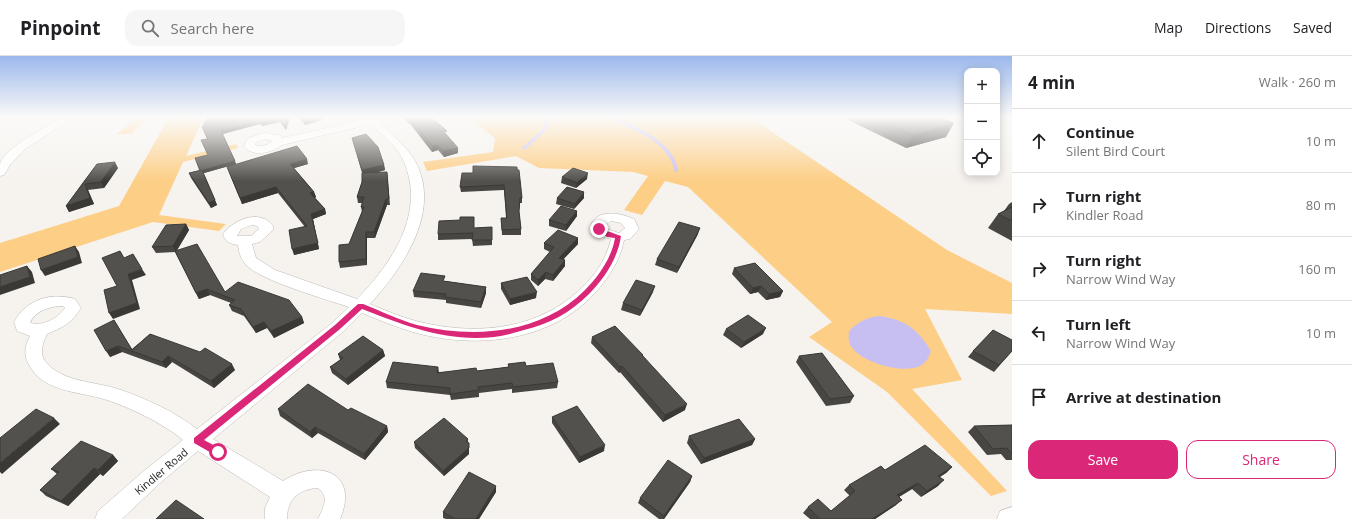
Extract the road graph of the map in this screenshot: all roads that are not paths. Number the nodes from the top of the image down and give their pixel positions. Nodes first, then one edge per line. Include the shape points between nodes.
1 (34, 139) edge
2 (299, 139) edge
3 (393, 139) edge
4 (279, 142) dead end
5 (0, 173) edge
6 (618, 236) dead end
7 (245, 241) dead end
8 (361, 306) junction
9 (41, 330) dead end
10 (197, 440) junction
11 (283, 493) junction
12 (1012, 518) edge
13 (106, 519) edge
14 (276, 519) edge
15 (328, 519) edge
16 (1008, 519) edge

1 - 5 street via 9,160
2 - 4 street
3 - 8 street, Kindler Road via 409,161 416,180 418,209 410,235 397,258
6 - 8 street via 610,261 582,298 544,322 517,331 495,335 443,333 414,327
7 - 8 street via 245,253 249,259 270,274
8 - 10 street, Kindler Road
9 - 10 street via 32,351 37,365 52,378 134,404
10 - 11 street
10 - 13 street, Kindler Road
11 - 14 street via 277,503
11 - 15 street via 295,484 310,479 323,480 332,486 336,496 335,509
12 - 16 street

